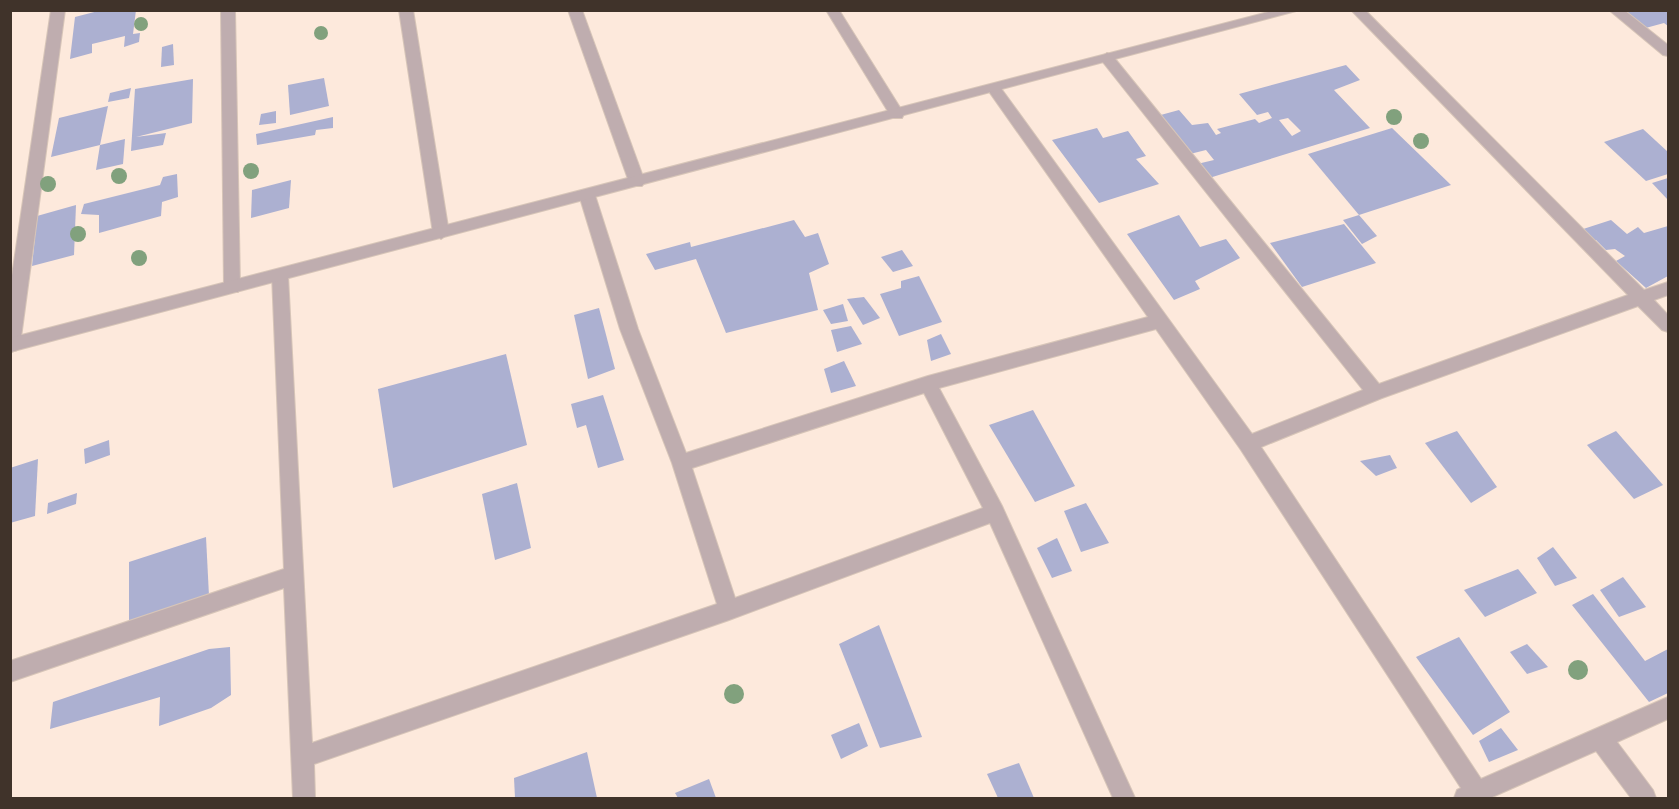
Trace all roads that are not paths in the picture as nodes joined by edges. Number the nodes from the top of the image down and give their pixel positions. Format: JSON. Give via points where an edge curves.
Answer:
{"nodes":[{"id":1,"x":58,"y":10,"type":"edge"},
{"id":2,"x":228,"y":10,"type":"edge"},
{"id":3,"x":406,"y":10,"type":"edge"},
{"id":4,"x":575,"y":10,"type":"edge"},
{"id":5,"x":832,"y":10,"type":"edge"},
{"id":6,"x":1294,"y":10,"type":"edge"},
{"id":7,"x":1357,"y":10,"type":"edge"},
{"id":8,"x":1615,"y":10,"type":"edge"},
{"id":9,"x":1668,"y":52,"type":"edge"},
{"id":10,"x":1107,"y":58,"type":"junction"},
{"id":11,"x":995,"y":90,"type":"junction"},
{"id":12,"x":897,"y":114,"type":"junction"},
{"id":13,"x":637,"y":182,"type":"junction"},
{"id":14,"x":587,"y":195,"type":"junction"},
{"id":15,"x":441,"y":233,"type":"junction"},
{"id":16,"x":280,"y":275,"type":"junction"},
{"id":17,"x":232,"y":287,"type":"junction"},
{"id":18,"x":1668,"y":288,"type":"edge"},
{"id":19,"x":1640,"y":297,"type":"junction"},
{"id":20,"x":1159,"y":321,"type":"junction"},
{"id":21,"x":1668,"y":325,"type":"edge"},
{"id":22,"x":11,"y":345,"type":"edge"},
{"id":23,"x":928,"y":384,"type":"junction"},
{"id":24,"x":1376,"y":393,"type":"junction"},
{"id":25,"x":1248,"y":444,"type":"junction"},
{"id":26,"x":681,"y":463,"type":"junction"},
{"id":27,"x":995,"y":512,"type":"junction"},
{"id":28,"x":292,"y":576,"type":"junction"},
{"id":29,"x":729,"y":610,"type":"junction"},
{"id":30,"x":10,"y":672,"type":"edge"},
{"id":31,"x":1668,"y":708,"type":"edge"},
{"id":32,"x":1601,"y":739,"type":"junction"},
{"id":33,"x":303,"y":757,"type":"junction"},
{"id":34,"x":1471,"y":796,"type":"edge"},
{"id":35,"x":304,"y":798,"type":"edge"},
{"id":36,"x":1124,"y":798,"type":"edge"},
{"id":37,"x":1645,"y":798,"type":"edge"}],
"edges":[{"from":1,"to":22,"type":"street"},
{"from":2,"to":17,"type":"street"},
{"from":3,"to":15,"type":"street"},
{"from":4,"to":13,"type":"street"},
{"from":5,"to":12,"type":"street"},
{"from":6,"to":10,"type":"street"},
{"from":7,"to":19,"type":"street"},
{"from":8,"to":9,"type":"street"},
{"from":10,"to":11,"type":"street"},
{"from":10,"to":24,"type":"street"},
{"from":11,"to":12,"type":"street"},
{"from":11,"to":20,"type":"street"},
{"from":12,"to":13,"type":"street"},
{"from":13,"to":14,"type":"street"},
{"from":14,"to":15,"type":"street"},
{"from":14,"to":26,"type":"street","via":[[629,329]]},
{"from":15,"to":16,"type":"street"},
{"from":16,"to":17,"type":"street"},
{"from":16,"to":28,"type":"street"},
{"from":17,"to":22,"type":"street"},
{"from":18,"to":19,"type":"street"},
{"from":19,"to":21,"type":"street"},
{"from":19,"to":24,"type":"street"},
{"from":20,"to":23,"type":"street"},
{"from":20,"to":25,"type":"street"},
{"from":23,"to":26,"type":"street"},
{"from":23,"to":27,"type":"street"},
{"from":24,"to":25,"type":"street"},
{"from":25,"to":34,"type":"street"},
{"from":26,"to":29,"type":"street"},
{"from":27,"to":29,"type":"street"},
{"from":27,"to":36,"type":"street"},
{"from":28,"to":30,"type":"street"},
{"from":28,"to":33,"type":"street"},
{"from":29,"to":33,"type":"street"},
{"from":31,"to":32,"type":"street"},
{"from":32,"to":34,"type":"street"},
{"from":32,"to":37,"type":"street"},
{"from":33,"to":35,"type":"street"}]}
